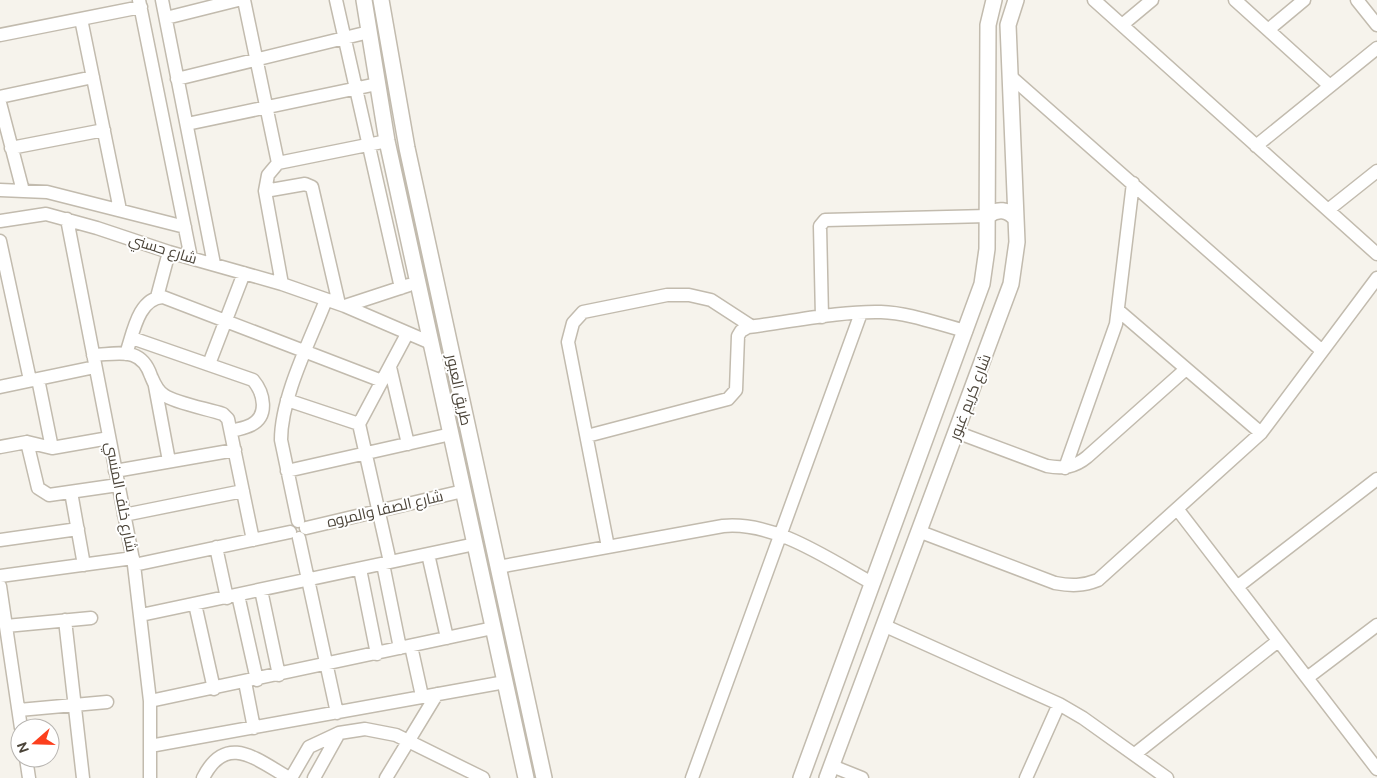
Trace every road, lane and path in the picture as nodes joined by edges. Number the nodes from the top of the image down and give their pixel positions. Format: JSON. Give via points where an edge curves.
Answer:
{"nodes":[{"id":1,"x":162,"y":0,"type":"edge"},
{"id":2,"x":238,"y":0,"type":"edge"},
{"id":3,"x":244,"y":0,"type":"edge"},
{"id":4,"x":336,"y":0,"type":"edge"},
{"id":5,"x":364,"y":0,"type":"edge"},
{"id":6,"x":381,"y":0,"type":"edge"},
{"id":7,"x":994,"y":0,"type":"edge"},
{"id":8,"x":1016,"y":0,"type":"edge"},
{"id":9,"x":1094,"y":0,"type":"edge"},
{"id":10,"x":1152,"y":0,"type":"edge"},
{"id":11,"x":1234,"y":0,"type":"edge"},
{"id":12,"x":1304,"y":0,"type":"edge"},
{"id":13,"x":1357,"y":0,"type":"edge"},
{"id":14,"x":224,"y":2,"type":"edge"},
{"id":15,"x":140,"y":4,"type":"edge"},
{"id":16,"x":166,"y":18,"type":"junction"},
{"id":17,"x":81,"y":19,"type":"junction"},
{"id":18,"x":1122,"y":25,"type":"junction"},
{"id":19,"x":1377,"y":25,"type":"edge"},
{"id":20,"x":1268,"y":30,"type":"junction"},
{"id":21,"x":369,"y":32,"type":"junction"},
{"id":22,"x":0,"y":35,"type":"edge"},
{"id":23,"x":344,"y":38,"type":"junction"},
{"id":24,"x":1377,"y":48,"type":"edge"},
{"id":25,"x":256,"y":60,"type":"junction"},
{"id":26,"x":1010,"y":76,"type":"junction"},
{"id":27,"x":93,"y":77,"type":"junction"},
{"id":28,"x":178,"y":79,"type":"junction"},
{"id":29,"x":377,"y":84,"type":"junction"},
{"id":30,"x":1330,"y":86,"type":"junction"},
{"id":31,"x":356,"y":88,"type":"junction"},
{"id":32,"x":0,"y":96,"type":"edge"},
{"id":33,"x":0,"y":103,"type":"edge"},
{"id":34,"x":265,"y":107,"type":"junction"},
{"id":35,"x":187,"y":124,"type":"junction"},
{"id":36,"x":104,"y":130,"type":"junction"},
{"id":37,"x":387,"y":141,"type":"junction"},
{"id":38,"x":368,"y":145,"type":"junction"},
{"id":39,"x":1256,"y":146,"type":"junction"},
{"id":40,"x":11,"y":148,"type":"junction"},
{"id":41,"x":278,"y":164,"type":"junction"},
{"id":42,"x":988,"y":169,"type":"junction"},
{"id":43,"x":1377,"y":171,"type":"edge"},
{"id":44,"x":1014,"y":172,"type":"junction"},
{"id":45,"x":1133,"y":183,"type":"junction"},
{"id":46,"x":0,"y":190,"type":"edge"},
{"id":47,"x":23,"y":191,"type":"junction"},
{"id":48,"x":47,"y":192,"type":"junction"},
{"id":49,"x":265,"y":192,"type":"junction"},
{"id":50,"x":120,"y":210,"type":"junction"},
{"id":51,"x":1328,"y":210,"type":"junction"},
{"id":52,"x":46,"y":214,"type":"junction"},
{"id":53,"x":988,"y":216,"type":"junction"},
{"id":54,"x":67,"y":219,"type":"junction"},
{"id":55,"x":1016,"y":219,"type":"junction"},
{"id":56,"x":0,"y":220,"type":"edge"},
{"id":57,"x":185,"y":227,"type":"junction"},
{"id":58,"x":0,"y":241,"type":"edge"},
{"id":59,"x":169,"y":252,"type":"junction"},
{"id":60,"x":1377,"y":254,"type":"edge"},
{"id":61,"x":191,"y":258,"type":"junction"},
{"id":62,"x":214,"y":264,"type":"junction"},
{"id":63,"x":244,"y":273,"type":"junction"},
{"id":64,"x":435,"y":278,"type":"junction"},
{"id":65,"x":1377,"y":278,"type":"edge"},
{"id":66,"x":417,"y":282,"type":"junction"},
{"id":67,"x":282,"y":284,"type":"junction"},
{"id":68,"x":401,"y":288,"type":"junction"},
{"id":69,"x":157,"y":297,"type":"junction"},
{"id":70,"x":326,"y":300,"type":"junction"},
{"id":71,"x":342,"y":305,"type":"junction"},
{"id":72,"x":1119,"y":311,"type":"junction"},
{"id":73,"x":861,"y":313,"type":"junction"},
{"id":74,"x":822,"y":317,"type":"junction"},
{"id":75,"x":224,"y":321,"type":"junction"},
{"id":76,"x":752,"y":326,"type":"junction"},
{"id":77,"x":966,"y":331,"type":"junction"},
{"id":78,"x":407,"y":334,"type":"junction"},
{"id":79,"x":132,"y":338,"type":"junction"},
{"id":80,"x":448,"y":339,"type":"junction"},
{"id":81,"x":431,"y":343,"type":"junction"},
{"id":82,"x":1321,"y":350,"type":"junction"},
{"id":83,"x":306,"y":352,"type":"junction"},
{"id":84,"x":126,"y":354,"type":"junction"},
{"id":85,"x":94,"y":361,"type":"junction"},
{"id":86,"x":209,"y":364,"type":"junction"},
{"id":87,"x":390,"y":366,"type":"junction"},
{"id":88,"x":1186,"y":369,"type":"junction"},
{"id":89,"x":34,"y":380,"type":"junction"},
{"id":90,"x":382,"y":381,"type":"junction"},
{"id":91,"x":155,"y":386,"type":"junction"},
{"id":92,"x":0,"y":387,"type":"edge"},
{"id":93,"x":287,"y":400,"type":"junction"},
{"id":94,"x":359,"y":424,"type":"junction"},
{"id":95,"x":232,"y":431,"type":"junction"},
{"id":96,"x":956,"y":432,"type":"junction"},
{"id":97,"x":1260,"y":433,"type":"junction"},
{"id":98,"x":451,"y":434,"type":"junction"},
{"id":99,"x":586,"y":436,"type":"junction"},
{"id":100,"x":109,"y":438,"type":"junction"},
{"id":101,"x":27,"y":442,"type":"junction"},
{"id":102,"x":408,"y":444,"type":"junction"},
{"id":103,"x":0,"y":447,"type":"edge"},
{"id":104,"x":52,"y":448,"type":"junction"},
{"id":105,"x":235,"y":450,"type":"junction"},
{"id":106,"x":365,"y":454,"type":"junction"},
{"id":107,"x":169,"y":462,"type":"junction"},
{"id":108,"x":1065,"y":468,"type":"junction"},
{"id":109,"x":115,"y":471,"type":"junction"},
{"id":110,"x":288,"y":471,"type":"junction"},
{"id":111,"x":1377,"y":480,"type":"edge"},
{"id":112,"x":118,"y":485,"type":"junction"},
{"id":113,"x":243,"y":491,"type":"junction"},
{"id":114,"x":464,"y":491,"type":"junction"},
{"id":115,"x":71,"y":492,"type":"junction"},
{"id":116,"x":1178,"y":510,"type":"junction"},
{"id":117,"x":379,"y":511,"type":"junction"},
{"id":118,"x":124,"y":515,"type":"junction"},
{"id":119,"x":78,"y":529,"type":"junction"},
{"id":120,"x":298,"y":530,"type":"junction"},
{"id":121,"x":918,"y":531,"type":"junction"},
{"id":122,"x":780,"y":534,"type":"junction"},
{"id":123,"x":0,"y":540,"type":"edge"},
{"id":124,"x":253,"y":540,"type":"junction"},
{"id":125,"x":475,"y":544,"type":"junction"},
{"id":126,"x":216,"y":547,"type":"junction"},
{"id":127,"x":608,"y":547,"type":"junction"},
{"id":128,"x":428,"y":554,"type":"junction"},
{"id":129,"x":134,"y":562,"type":"junction"},
{"id":130,"x":387,"y":563,"type":"junction"},
{"id":131,"x":84,"y":564,"type":"junction"},
{"id":132,"x":498,"y":567,"type":"junction"},
{"id":133,"x":360,"y":569,"type":"junction"},
{"id":134,"x":0,"y":576,"type":"edge"},
{"id":135,"x":308,"y":580,"type":"junction"},
{"id":136,"x":872,"y":583,"type":"junction"},
{"id":137,"x":0,"y":586,"type":"edge"},
{"id":138,"x":1237,"y":587,"type":"junction"},
{"id":139,"x":261,"y":590,"type":"junction"},
{"id":140,"x":232,"y":596,"type":"junction"},
{"id":141,"x":195,"y":604,"type":"junction"},
{"id":142,"x":141,"y":615,"type":"junction"},
{"id":143,"x":91,"y":618,"type":"dead end"},
{"id":144,"x":65,"y":620,"type":"junction"},
{"id":145,"x":884,"y":625,"type":"junction"},
{"id":146,"x":1377,"y":625,"type":"edge"},
{"id":147,"x":6,"y":626,"type":"junction"},
{"id":148,"x":493,"y":628,"type":"junction"},
{"id":149,"x":447,"y":638,"type":"junction"},
{"id":150,"x":1278,"y":641,"type":"junction"},
{"id":151,"x":406,"y":647,"type":"junction"},
{"id":152,"x":377,"y":654,"type":"junction"},
{"id":153,"x":327,"y":665,"type":"junction"},
{"id":154,"x":279,"y":675,"type":"junction"},
{"id":155,"x":1307,"y":678,"type":"junction"},
{"id":156,"x":251,"y":681,"type":"junction"},
{"id":157,"x":504,"y":682,"type":"junction"},
{"id":158,"x":214,"y":689,"type":"junction"},
{"id":159,"x":437,"y":694,"type":"junction"},
{"id":160,"x":422,"y":696,"type":"junction"},
{"id":161,"x":150,"y":701,"type":"junction"},
{"id":162,"x":107,"y":702,"type":"dead end"},
{"id":163,"x":1059,"y":704,"type":"junction"},
{"id":164,"x":75,"y":705,"type":"junction"},
{"id":165,"x":18,"y":710,"type":"junction"},
{"id":166,"x":337,"y":713,"type":"junction"},
{"id":167,"x":19,"y":718,"type":"edge"},
{"id":168,"x":254,"y":728,"type":"junction"},
{"id":169,"x":339,"y":733,"type":"junction"},
{"id":170,"x":408,"y":741,"type":"junction"},
{"id":171,"x":150,"y":746,"type":"junction"},
{"id":172,"x":1135,"y":754,"type":"junction"},
{"id":173,"x":1377,"y":769,"type":"edge"},
{"id":174,"x":829,"y":772,"type":"edge"},
{"id":175,"x":83,"y":778,"type":"edge"},
{"id":176,"x":150,"y":778,"type":"edge"},
{"id":177,"x":203,"y":778,"type":"edge"},
{"id":178,"x":290,"y":778,"type":"edge"},
{"id":179,"x":314,"y":778,"type":"edge"},
{"id":180,"x":386,"y":778,"type":"edge"},
{"id":181,"x":482,"y":778,"type":"edge"},
{"id":182,"x":526,"y":778,"type":"edge"},
{"id":183,"x":544,"y":778,"type":"edge"},
{"id":184,"x":692,"y":778,"type":"edge"},
{"id":185,"x":801,"y":778,"type":"edge"},
{"id":186,"x":862,"y":778,"type":"edge"},
{"id":187,"x":1026,"y":778,"type":"edge"},
{"id":188,"x":1167,"y":778,"type":"edge"}],
"edges":[{"from":1,"to":16,"type":"street"},
{"from":2,"to":14,"type":"street"},
{"from":3,"to":25,"type":"street"},
{"from":4,"to":23,"type":"street"},
{"from":5,"to":21,"type":"street","name":"طريق العبور"},
{"from":6,"to":64,"type":"street","name":"طريق العبور","via":[[398,102]]},
{"from":7,"to":42,"type":"street","name":"شارع كريم غبور","via":[[988,24]]},
{"from":8,"to":26,"type":"street","name":"شارع كريم غبور","via":[[1008,25]]},
{"from":9,"to":18,"type":"street"},
{"from":10,"to":18,"type":"street"},
{"from":11,"to":20,"type":"street"},
{"from":12,"to":20,"type":"street"},
{"from":13,"to":19,"type":"street"},
{"from":14,"to":16,"type":"street"},
{"from":15,"to":17,"type":"street"},
{"from":15,"to":57,"type":"street"},
{"from":16,"to":28,"type":"street"},
{"from":17,"to":22,"type":"street"},
{"from":17,"to":27,"type":"street"},
{"from":18,"to":39,"type":"street"},
{"from":20,"to":30,"type":"street"},
{"from":21,"to":23,"type":"street"},
{"from":21,"to":29,"type":"street","name":"طريق العبور"},
{"from":23,"to":25,"type":"street"},
{"from":23,"to":31,"type":"street"},
{"from":24,"to":30,"type":"street"},
{"from":25,"to":28,"type":"street"},
{"from":25,"to":34,"type":"street"},
{"from":26,"to":44,"type":"street","name":"شارع كريم غبور"},
{"from":26,"to":45,"type":"street"},
{"from":27,"to":32,"type":"street"},
{"from":27,"to":36,"type":"street"},
{"from":28,"to":35,"type":"street"},
{"from":29,"to":31,"type":"street"},
{"from":29,"to":37,"type":"street","name":"طريق العبور"},
{"from":30,"to":39,"type":"street"},
{"from":31,"to":34,"type":"street"},
{"from":31,"to":38,"type":"street"},
{"from":33,"to":40,"type":"street"},
{"from":34,"to":35,"type":"street"},
{"from":34,"to":41,"type":"street"},
{"from":35,"to":62,"type":"street"},
{"from":36,"to":40,"type":"street"},
{"from":36,"to":50,"type":"street"},
{"from":37,"to":38,"type":"street"},
{"from":37,"to":66,"type":"street","name":"طريق العبور"},
{"from":38,"to":41,"type":"street"},
{"from":38,"to":68,"type":"street"},
{"from":39,"to":51,"type":"street"},
{"from":40,"to":47,"type":"street"},
{"from":41,"to":49,"type":"street","via":[[268,175]]},
{"from":42,"to":44,"type":"street","via":[[1000,180]]},
{"from":42,"to":53,"type":"street","name":"شارع كريم غبور"},
{"from":43,"to":51,"type":"street"},
{"from":44,"to":55,"type":"street","name":"شارع كريم غبور"},
{"from":45,"to":72,"type":"street"},
{"from":45,"to":82,"type":"street"},
{"from":46,"to":47,"type":"street"},
{"from":47,"to":48,"type":"street"},
{"from":48,"to":50,"type":"street"},
{"from":48,"to":52,"type":"street"},
{"from":49,"to":67,"type":"street"},
{"from":49,"to":71,"type":"street","via":[[305,184],[312,187]]},
{"from":50,"to":57,"type":"street"},
{"from":51,"to":60,"type":"street"},
{"from":52,"to":54,"type":"street","name":"شارع حسني"},
{"from":52,"to":56,"type":"street"},
{"from":53,"to":55,"type":"street","via":[[1000,210],[1009,212]]},
{"from":53,"to":74,"type":"street","via":[[825,220],[820,226]]},
{"from":53,"to":77,"type":"street","name":"شارع كريم غبور","via":[[985,271]]},
{"from":54,"to":59,"type":"street","name":"شارع حسني"},
{"from":54,"to":85,"type":"street","name":"شارع خلف المنسي"},
{"from":55,"to":96,"type":"street","name":"شارع كريم غبور","via":[[1016,256],[1008,297]]},
{"from":57,"to":61,"type":"street"},
{"from":58,"to":89,"type":"street"},
{"from":59,"to":61,"type":"street","name":"شارع حسني"},
{"from":59,"to":69,"type":"street"},
{"from":61,"to":62,"type":"street","name":"شارع حسني"},
{"from":62,"to":63,"type":"street","name":"شارع حسني"},
{"from":63,"to":67,"type":"street","name":"شارع حسني"},
{"from":63,"to":75,"type":"street"},
{"from":64,"to":66,"type":"street"},
{"from":64,"to":80,"type":"street","name":"طريق العبور"},
{"from":65,"to":82,"type":"street"},
{"from":66,"to":68,"type":"street"},
{"from":66,"to":81,"type":"street","name":"طريق العبور"},
{"from":67,"to":70,"type":"street","name":"شارع حسني"},
{"from":68,"to":71,"type":"street"},
{"from":69,"to":75,"type":"street","via":[[162,296]]},
{"from":69,"to":79,"type":"street","via":[[143,307]]},
{"from":70,"to":71,"type":"street","name":"شارع حسني"},
{"from":70,"to":83,"type":"street"},
{"from":71,"to":78,"type":"street","name":"شارع حسني"},
{"from":72,"to":88,"type":"street"},
{"from":72,"to":108,"type":"street"},
{"from":73,"to":74,"type":"street"},
{"from":73,"to":77,"type":"street","via":[[900,314]]},
{"from":73,"to":122,"type":"street"},
{"from":74,"to":76,"type":"street"},
{"from":75,"to":83,"type":"street"},
{"from":75,"to":86,"type":"street"},
{"from":76,"to":99,"type":"street","via":[[744,328],[738,336],[736,390],[728,399]]},
{"from":76,"to":99,"type":"street","via":[[711,300],[689,295],[667,295],[583,312],[573,323],[568,342]]},
{"from":77,"to":136,"type":"street","name":"شارع كريم غبور"},
{"from":78,"to":81,"type":"street","name":"شارع حسني"},
{"from":78,"to":87,"type":"street"},
{"from":79,"to":84,"type":"street"},
{"from":79,"to":86,"type":"street"},
{"from":80,"to":81,"type":"street"},
{"from":80,"to":132,"type":"street","name":"طريق العبور"},
{"from":81,"to":98,"type":"street","name":"طريق العبور"},
{"from":82,"to":97,"type":"street"},
{"from":83,"to":90,"type":"street"},
{"from":83,"to":93,"type":"street"},
{"from":84,"to":85,"type":"street"},
{"from":84,"to":91,"type":"street","via":[[144,361]]},
{"from":85,"to":89,"type":"street"},
{"from":85,"to":100,"type":"street","name":"شارع خلف المنسي"},
{"from":86,"to":95,"type":"street","via":[[254,380],[262,394],[263,406],[258,419]]},
{"from":87,"to":90,"type":"street"},
{"from":87,"to":102,"type":"street"},
{"from":88,"to":97,"type":"street"},
{"from":88,"to":108,"type":"street","via":[[1087,457]]},
{"from":89,"to":92,"type":"street"},
{"from":89,"to":104,"type":"street"},
{"from":90,"to":94,"type":"street"},
{"from":91,"to":95,"type":"street","via":[[164,396],[223,414]]},
{"from":91,"to":107,"type":"street"},
{"from":93,"to":94,"type":"street"},
{"from":93,"to":110,"type":"street","via":[[281,433]]},
{"from":94,"to":106,"type":"street"},
{"from":95,"to":105,"type":"street"},
{"from":96,"to":108,"type":"street","via":[[1048,466]]},
{"from":96,"to":121,"type":"street","name":"شارع كريم غبور"},
{"from":97,"to":116,"type":"street"},
{"from":98,"to":102,"type":"street"},
{"from":98,"to":114,"type":"street","name":"طريق العبور"},
{"from":99,"to":127,"type":"street"},
{"from":100,"to":104,"type":"street"},
{"from":100,"to":109,"type":"street","name":"شارع خلف المنسي"},
{"from":101,"to":103,"type":"street"},
{"from":101,"to":104,"type":"street"},
{"from":101,"to":115,"type":"street","via":[[38,488],[49,494]]},
{"from":102,"to":106,"type":"street"},
{"from":105,"to":107,"type":"street"},
{"from":105,"to":113,"type":"street"},
{"from":106,"to":110,"type":"street"},
{"from":106,"to":117,"type":"street"},
{"from":107,"to":109,"type":"street"},
{"from":109,"to":112,"type":"street","name":"شارع خلف المنسي"},
{"from":110,"to":120,"type":"street"},
{"from":111,"to":138,"type":"street"},
{"from":112,"to":115,"type":"street"},
{"from":112,"to":118,"type":"street","name":"شارع خلف المنسي"},
{"from":113,"to":118,"type":"street"},
{"from":113,"to":124,"type":"street"},
{"from":114,"to":117,"type":"street","name":"شارع الصفا والمروه"},
{"from":114,"to":125,"type":"street","name":"طريق العبور"},
{"from":115,"to":119,"type":"street"},
{"from":116,"to":121,"type":"street","via":[[1110,572],[1084,585],[1055,583]]},
{"from":116,"to":138,"type":"street"},
{"from":117,"to":120,"type":"street","name":"شارع الصفا والمروه"},
{"from":117,"to":130,"type":"street"},
{"from":118,"to":129,"type":"street","name":"شارع خلف المنسي"},
{"from":119,"to":123,"type":"street"},
{"from":119,"to":131,"type":"street"},
{"from":120,"to":124,"type":"street","name":"شارع الصفا والمروه"},
{"from":120,"to":135,"type":"street"},
{"from":121,"to":145,"type":"street","name":"شارع كريم غبور"},
{"from":122,"to":127,"type":"street","via":[[756,526],[733,525]]},
{"from":122,"to":136,"type":"street"},
{"from":122,"to":184,"type":"street"},
{"from":124,"to":126,"type":"street","name":"شارع الصفا والمروه"},
{"from":125,"to":128,"type":"street"},
{"from":125,"to":148,"type":"street","name":"طريق العبور"},
{"from":126,"to":129,"type":"street","name":"شارع الصفا والمروه"},
{"from":126,"to":140,"type":"street"},
{"from":127,"to":132,"type":"street"},
{"from":128,"to":130,"type":"street"},
{"from":128,"to":149,"type":"street"},
{"from":129,"to":131,"type":"street","name":"شارع الصفا والمروه"},
{"from":129,"to":142,"type":"street","name":"شارع خلف المنسي"},
{"from":130,"to":133,"type":"street"},
{"from":130,"to":151,"type":"street"},
{"from":131,"to":134,"type":"street","name":"شارع الصفا والمروه"},
{"from":132,"to":183,"type":"street","name":"طريق العبور"},
{"from":133,"to":135,"type":"street"},
{"from":133,"to":152,"type":"street"},
{"from":135,"to":139,"type":"street"},
{"from":135,"to":153,"type":"street"},
{"from":136,"to":185,"type":"street","name":"شارع كريم غبور"},
{"from":137,"to":147,"type":"street"},
{"from":138,"to":150,"type":"street"},
{"from":139,"to":140,"type":"street"},
{"from":139,"to":154,"type":"street"},
{"from":140,"to":141,"type":"street"},
{"from":140,"to":156,"type":"street"},
{"from":141,"to":142,"type":"street"},
{"from":141,"to":158,"type":"street"},
{"from":142,"to":161,"type":"street","name":"شارع خلف المنسي"},
{"from":143,"to":144,"type":"street"},
{"from":144,"to":147,"type":"street"},
{"from":144,"to":164,"type":"street"},
{"from":145,"to":163,"type":"street"},
{"from":145,"to":174,"type":"street","name":"شارع كريم غبور"},
{"from":146,"to":155,"type":"street"},
{"from":147,"to":165,"type":"street"},
{"from":148,"to":149,"type":"street"},
{"from":148,"to":157,"type":"street","name":"طريق العبور"},
{"from":149,"to":151,"type":"street"},
{"from":150,"to":155,"type":"street"},
{"from":150,"to":172,"type":"street"},
{"from":151,"to":152,"type":"street"},
{"from":151,"to":160,"type":"street"},
{"from":152,"to":153,"type":"street"},
{"from":153,"to":154,"type":"street"},
{"from":153,"to":166,"type":"street"},
{"from":154,"to":156,"type":"street"},
{"from":155,"to":173,"type":"street"},
{"from":156,"to":158,"type":"street"},
{"from":156,"to":168,"type":"street"},
{"from":157,"to":159,"type":"street"},
{"from":157,"to":182,"type":"street","name":"طريق العبور"},
{"from":158,"to":161,"type":"street"},
{"from":159,"to":160,"type":"street"},
{"from":159,"to":170,"type":"street"},
{"from":160,"to":166,"type":"street"},
{"from":161,"to":171,"type":"street","name":"شارع خلف المنسي"},
{"from":162,"to":164,"type":"street"},
{"from":163,"to":172,"type":"street"},
{"from":163,"to":187,"type":"street"},
{"from":164,"to":165,"type":"street"},
{"from":164,"to":175,"type":"street"},
{"from":165,"to":167,"type":"street"},
{"from":166,"to":168,"type":"street"},
{"from":168,"to":171,"type":"street"},
{"from":169,"to":170,"type":"street","via":[[378,730]]},
{"from":169,"to":178,"type":"street","via":[[309,748]]},
{"from":169,"to":179,"type":"street"},
{"from":170,"to":180,"type":"street"},
{"from":170,"to":181,"type":"street"},
{"from":171,"to":176,"type":"street","name":"شارع خلف المنسي"},
{"from":172,"to":188,"type":"street"},
{"from":174,"to":186,"type":"street"},
{"from":177,"to":178,"type":"street","via":[[215,760],[234,752],[245,753]]}]}
